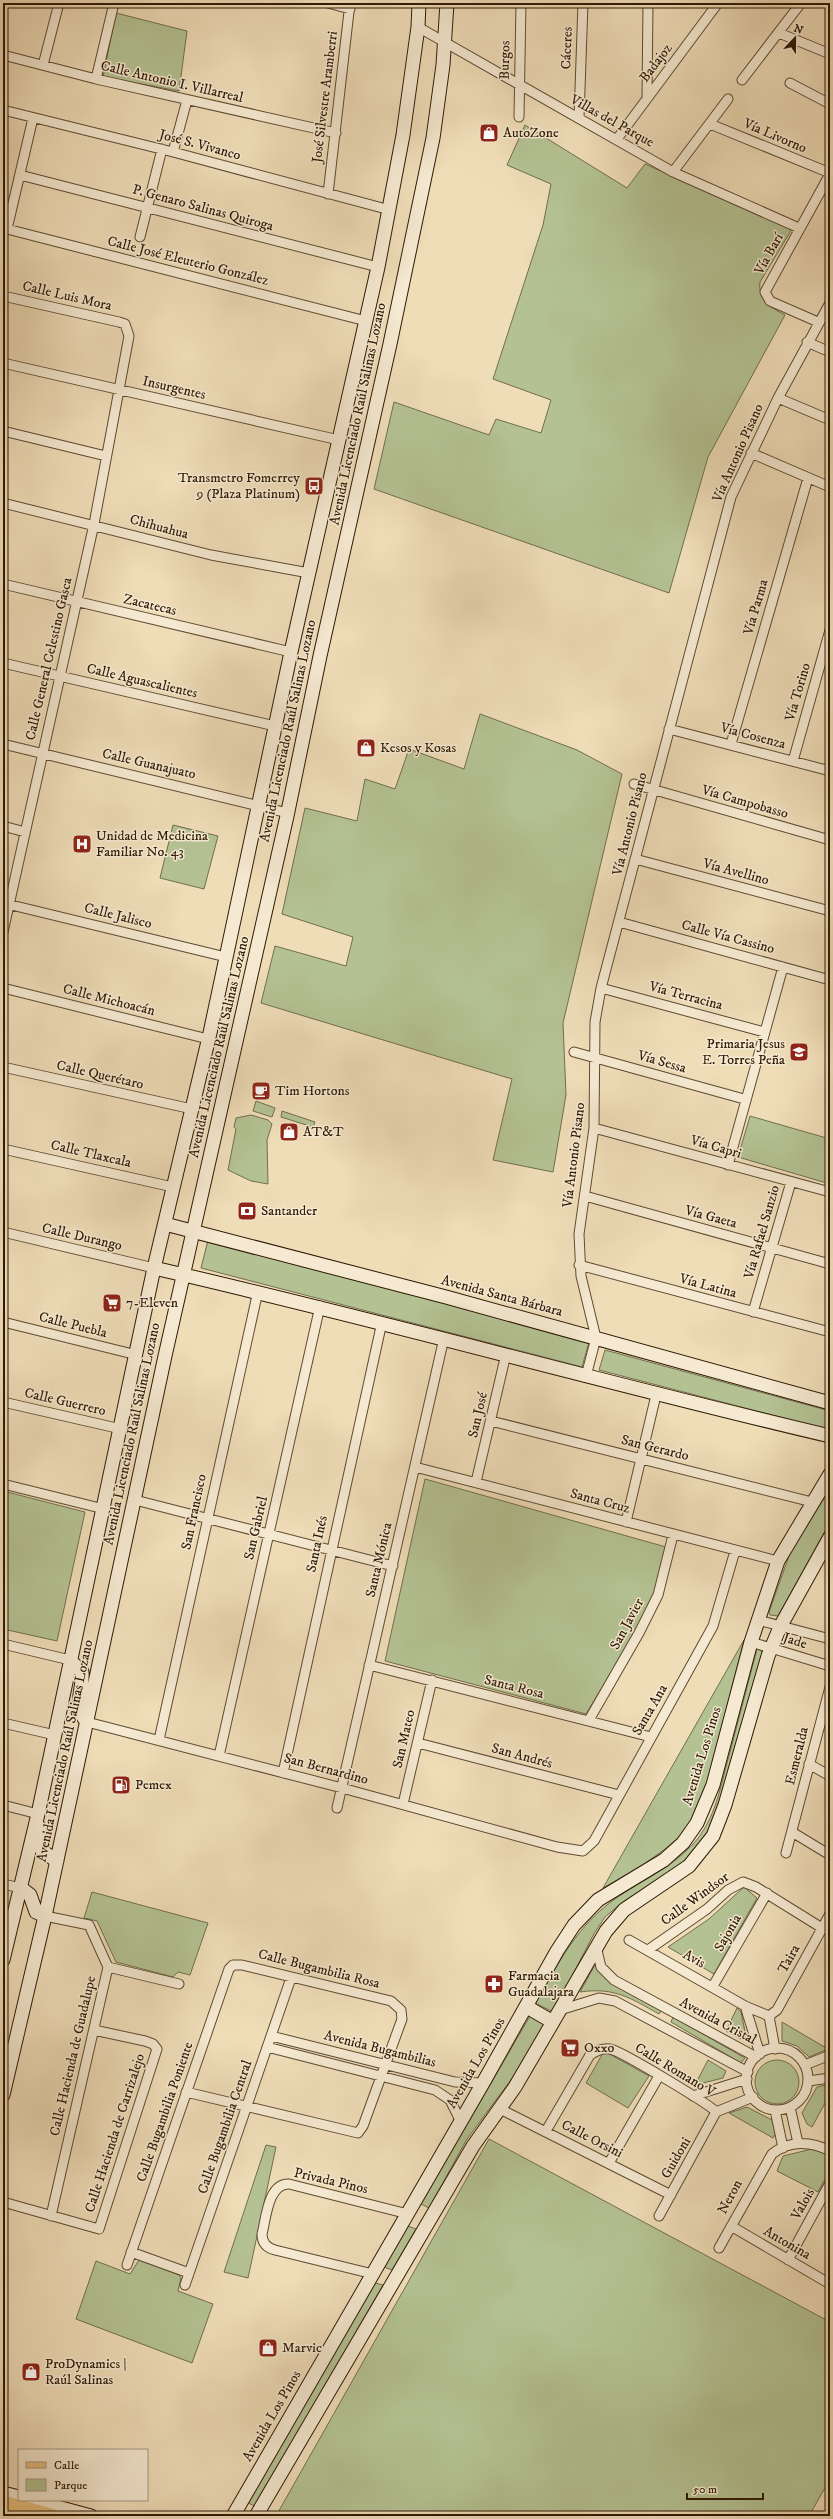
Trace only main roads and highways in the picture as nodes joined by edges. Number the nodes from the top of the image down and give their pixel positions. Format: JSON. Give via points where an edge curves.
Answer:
{"nodes":[{"id":1,"x":419,"y":3,"type":"edge"},
{"id":2,"x":447,"y":3,"type":"edge"},
{"id":3,"x":165,"y":1224,"type":"junction"},
{"id":4,"x":194,"y":1230,"type":"junction"},
{"id":5,"x":154,"y":1268,"type":"junction"},
{"id":6,"x":183,"y":1274,"type":"junction"},
{"id":7,"x":830,"y":1404,"type":"edge"},
{"id":8,"x":830,"y":1436,"type":"edge"},
{"id":9,"x":830,"y":1474,"type":"edge"},
{"id":10,"x":830,"y":1537,"type":"edge"},
{"id":11,"x":70,"y":1660,"type":"junction"},
{"id":12,"x":87,"y":1722,"type":"junction"},
{"id":13,"x":38,"y":1814,"type":"junction"},
{"id":14,"x":57,"y":1861,"type":"junction"},
{"id":15,"x":21,"y":1888,"type":"junction"},
{"id":16,"x":45,"y":1916,"type":"junction"},
{"id":17,"x":3,"y":1960,"type":"edge"},
{"id":18,"x":526,"y":2007,"type":"junction"},
{"id":19,"x":553,"y":2022,"type":"junction"},
{"id":20,"x":3,"y":2095,"type":"edge"},
{"id":21,"x":408,"y":2214,"type":"junction"},
{"id":22,"x":429,"y":2219,"type":"junction"},
{"id":23,"x":373,"y":2274,"type":"junction"},
{"id":24,"x":394,"y":2279,"type":"junction"},
{"id":25,"x":3,"y":2492,"type":"edge"},
{"id":26,"x":18,"y":2497,"type":"edge"},
{"id":27,"x":35,"y":2501,"type":"edge"},
{"id":28,"x":3,"y":2503,"type":"edge"},
{"id":29,"x":235,"y":2511,"type":"edge"},
{"id":30,"x":51,"y":2516,"type":"edge"},
{"id":31,"x":91,"y":2516,"type":"edge"},
{"id":32,"x":255,"y":2516,"type":"edge"}],
"edges":[{"from":1,"to":3,"type":"main road","name":"Avenida Licenciado Raúl Salinas Lozano","via":[[418,27],[390,210]]},
{"from":2,"to":4,"type":"main road","name":"Avenida Licenciado Raúl Salinas Lozano","via":[[445,41],[432,138],[390,344]]},
{"from":3,"to":4,"type":"main road","name":"Avenida Santa Bárbara"},
{"from":3,"to":5,"type":"main road","name":"Avenida Licenciado Raúl Salinas Lozano"},
{"from":4,"to":6,"type":"main road","name":"Avenida Licenciado Raúl Salinas Lozano"},
{"from":4,"to":7,"type":"main road","name":"Avenida Santa Bárbara"},
{"from":5,"to":6,"type":"main road"},
{"from":5,"to":11,"type":"main road","name":"Avenida Licenciado Raúl Salinas Lozano"},
{"from":6,"to":8,"type":"main road","via":[[320,1306],[656,1395]]},
{"from":6,"to":12,"type":"main road","name":"Avenida Licenciado Raúl Salinas Lozano"},
{"from":9,"to":18,"type":"main road","name":"Avenida Los Pinos","via":[[778,1561],[751,1642],[709,1797],[691,1833],[664,1860],[598,1900],[574,1925]]},
{"from":10,"to":19,"type":"main road","via":[[771,1648],[725,1805],[713,1836],[687,1868],[617,1916],[596,1946]]},
{"from":11,"to":12,"type":"main road","via":[[82,1672],[78,1705],[79,1712]]},
{"from":11,"to":13,"type":"main road","name":"Avenida Licenciado Raúl Salinas Lozano"},
{"from":12,"to":14,"type":"main road","name":"Avenida Licenciado Raúl Salinas Lozano"},
{"from":13,"to":14,"type":"main road","via":[[42,1851]]},
{"from":13,"to":15,"type":"main road","name":"Avenida Licenciado Raúl Salinas Lozano"},
{"from":14,"to":16,"type":"main road","name":"Avenida Licenciado Raúl Salinas Lozano"},
{"from":15,"to":16,"type":"main road","via":[[30,1894],[36,1912]]},
{"from":15,"to":17,"type":"main road","name":"Avenida Licenciado Raúl Salinas Lozano"},
{"from":16,"to":20,"type":"main road","name":"Avenida Licenciado Raúl Salinas Lozano"},
{"from":18,"to":19,"type":"main road"},
{"from":18,"to":21,"type":"main road","name":"Avenida Los Pinos"},
{"from":19,"to":22,"type":"main road"},
{"from":21,"to":22,"type":"main road"},
{"from":21,"to":23,"type":"main road","name":"Avenida Los Pinos"},
{"from":22,"to":24,"type":"main road"},
{"from":23,"to":24,"type":"main road"},
{"from":23,"to":29,"type":"main road","name":"Avenida Los Pinos"},
{"from":24,"to":32,"type":"main road"},
{"from":25,"to":26,"type":"main road"},
{"from":27,"to":31,"type":"main road"},
{"from":28,"to":30,"type":"main road"},
{"from":29,"to":32,"type":"main road"}]}
